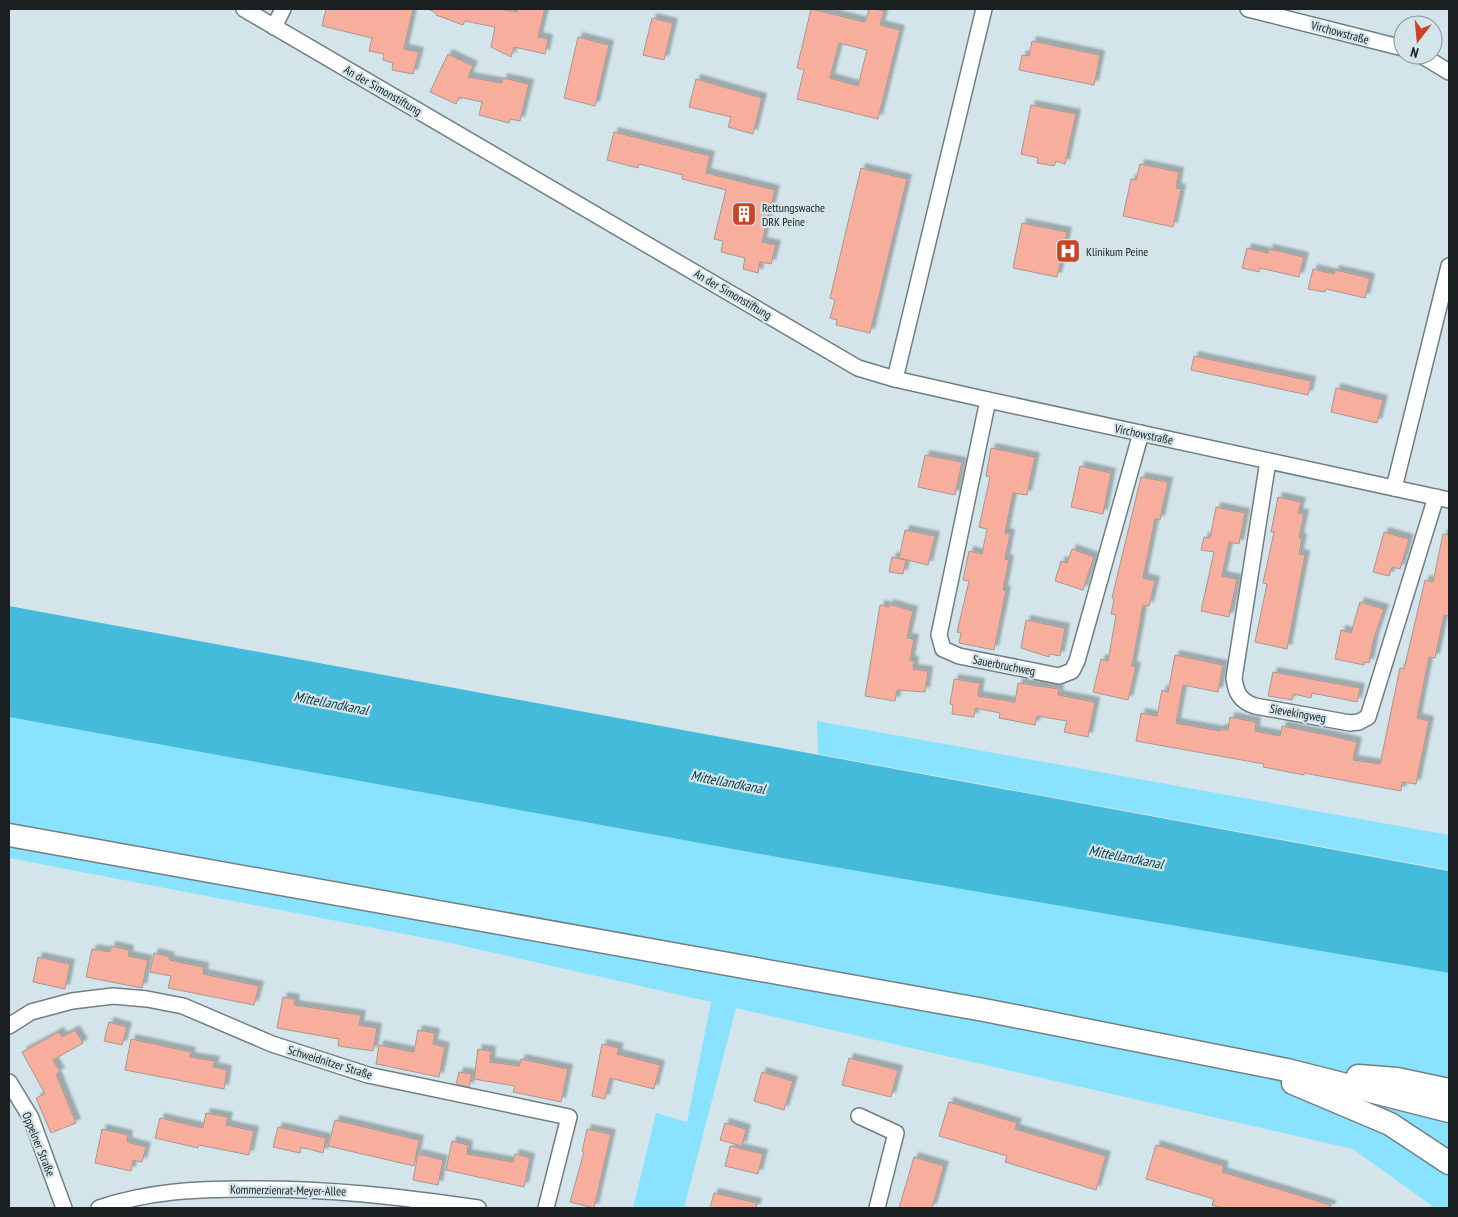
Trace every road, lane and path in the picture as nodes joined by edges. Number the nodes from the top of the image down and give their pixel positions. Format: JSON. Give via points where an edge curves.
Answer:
{"nodes":[{"id":1,"x":244,"y":9,"type":"edge"},
{"id":2,"x":284,"y":9,"type":"edge"},
{"id":3,"x":984,"y":9,"type":"edge"},
{"id":4,"x":1248,"y":9,"type":"edge"},
{"id":5,"x":274,"y":26,"type":"junction"},
{"id":6,"x":1393,"y":45,"type":"edge"},
{"id":7,"x":1437,"y":65,"type":"edge"},
{"id":8,"x":1449,"y":72,"type":"edge"},
{"id":9,"x":1449,"y":266,"type":"edge"},
{"id":10,"x":895,"y":379,"type":"junction"},
{"id":11,"x":988,"y":400,"type":"junction"},
{"id":12,"x":1141,"y":433,"type":"junction"},
{"id":13,"x":1268,"y":461,"type":"junction"},
{"id":14,"x":1394,"y":488,"type":"junction"},
{"id":15,"x":1442,"y":499,"type":"edge"},
{"id":16,"x":9,"y":835,"type":"edge"},
{"id":17,"x":9,"y":1026,"type":"edge"},
{"id":18,"x":1241,"y":1062,"type":"junction"},
{"id":19,"x":1287,"y":1070,"type":"junction"},
{"id":20,"x":9,"y":1082,"type":"edge"},
{"id":21,"x":1449,"y":1090,"type":"edge"},
{"id":22,"x":1449,"y":1112,"type":"edge"},
{"id":23,"x":859,"y":1116,"type":"dead end"},
{"id":24,"x":1449,"y":1162,"type":"edge"},
{"id":25,"x":64,"y":1208,"type":"edge"},
{"id":26,"x":99,"y":1208,"type":"edge"},
{"id":27,"x":478,"y":1208,"type":"edge"},
{"id":28,"x":546,"y":1208,"type":"edge"},
{"id":29,"x":877,"y":1208,"type":"edge"}],
"edges":[{"from":1,"to":5,"type":"street","name":"An der Simonstiftung"},
{"from":2,"to":5,"type":"street"},
{"from":3,"to":10,"type":"street"},
{"from":4,"to":6,"type":"street","name":"Virchowstraße"},
{"from":5,"to":10,"type":"street","name":"An der Simonstiftung","via":[[858,368]]},
{"from":7,"to":8,"type":"street"},
{"from":9,"to":14,"type":"street"},
{"from":10,"to":11,"type":"street","name":"Virchowstraße"},
{"from":11,"to":12,"type":"street","name":"Virchowstraße"},
{"from":11,"to":12,"type":"street","name":"Sauerbruchweg","via":[[939,635],[944,649],[959,656],[1059,676],[1072,671]]},
{"from":12,"to":13,"type":"street","name":"Virchowstraße"},
{"from":13,"to":14,"type":"street","name":"Virchowstraße"},
{"from":13,"to":15,"type":"street","name":"Sievekingweg","via":[[1234,678],[1239,696],[1255,706],[1350,722],[1359,722],[1368,716]]},
{"from":14,"to":15,"type":"street","name":"Virchowstraße"},
{"from":16,"to":18,"type":"main road","via":[[984,1010]]},
{"from":17,"to":28,"type":"street","name":"Schweidnitzer Straße","via":[[31,1012],[72,1001],[113,996],[147,999],[183,1006],[272,1044],[368,1075],[568,1117]]},
{"from":18,"to":19,"type":"main road"},
{"from":18,"to":24,"type":"main road","via":[[1390,1124]]},
{"from":19,"to":21,"type":"main road","via":[[1397,1079]]},
{"from":19,"to":22,"type":"main road"},
{"from":20,"to":25,"type":"street","name":"Oppelner Straße","via":[[31,1118]]},
{"from":23,"to":29,"type":"street","via":[[896,1133]]},
{"from":26,"to":27,"type":"street","name":"Kommerzienrat-Meyer-Allee","via":[[121,1200],[184,1189],[270,1189],[348,1191]]}]}
